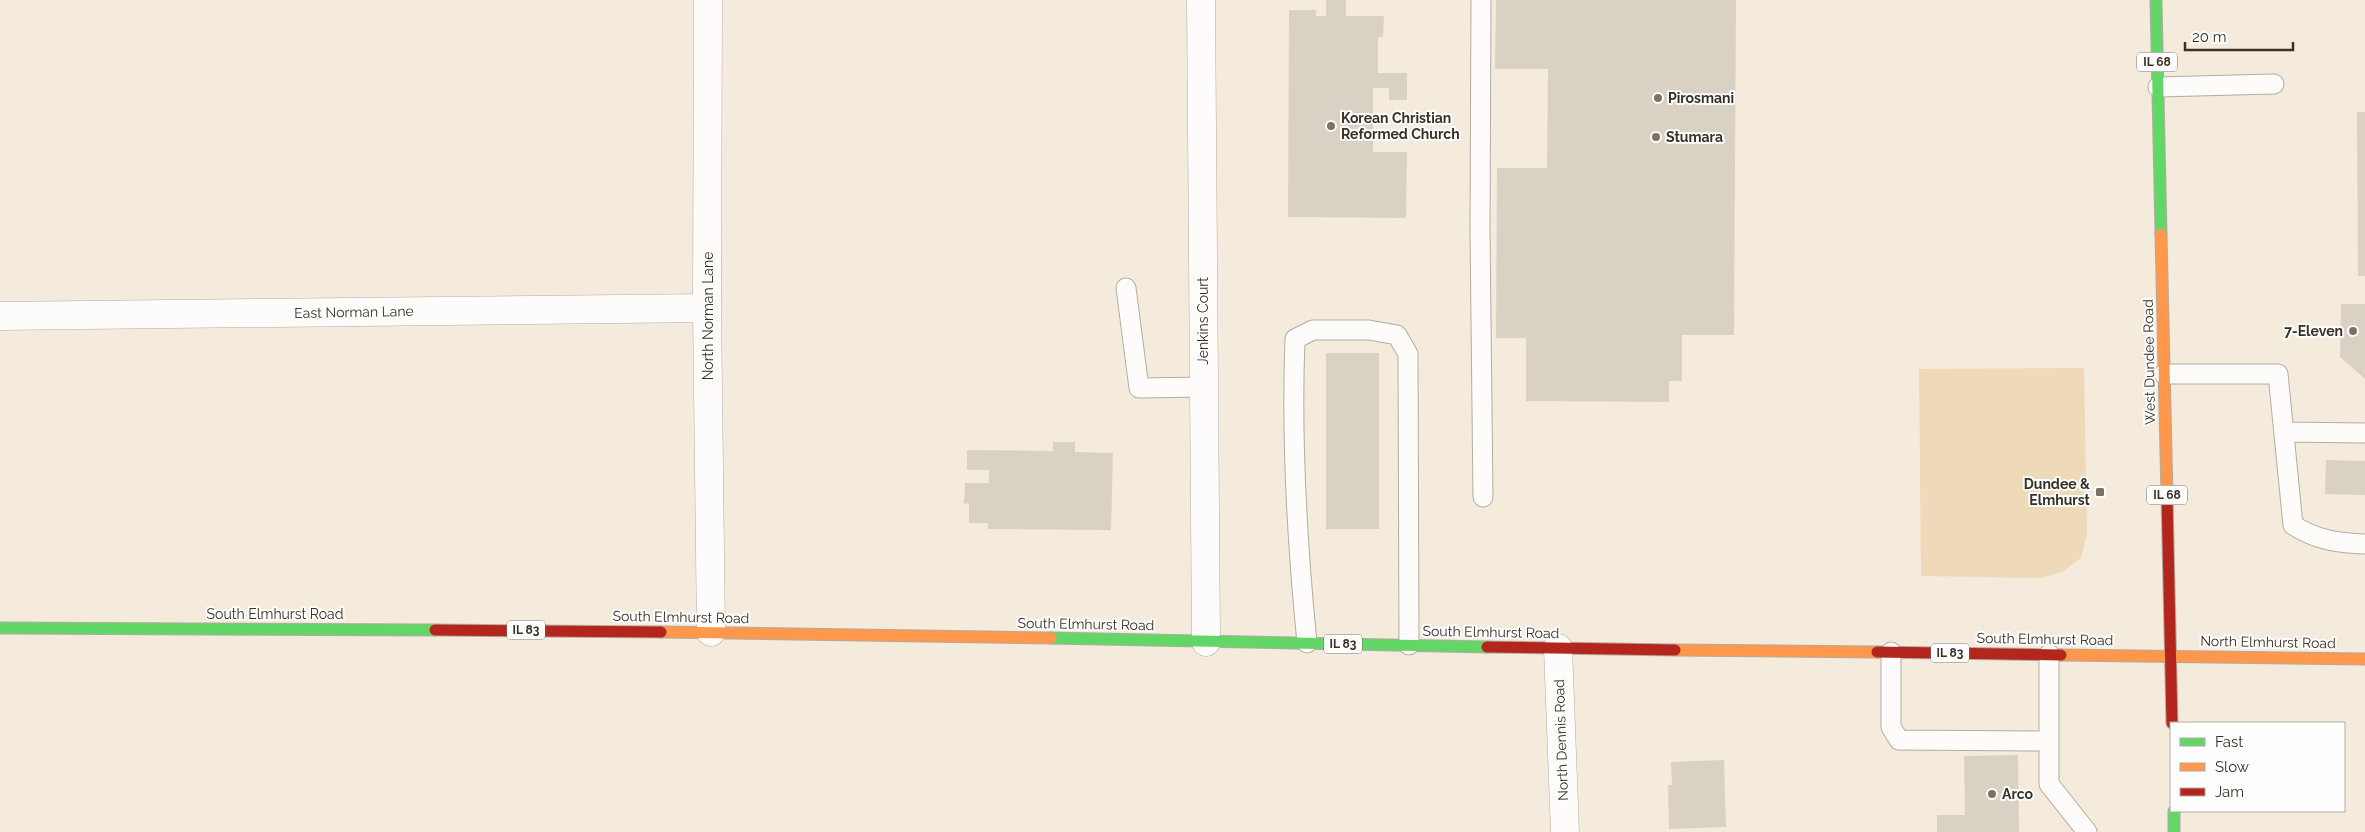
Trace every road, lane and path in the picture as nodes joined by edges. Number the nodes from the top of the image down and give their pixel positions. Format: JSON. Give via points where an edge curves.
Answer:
{"nodes":[{"id":1,"x":708,"y":0,"type":"edge"},
{"id":2,"x":1201,"y":0,"type":"edge"},
{"id":3,"x":1481,"y":0,"type":"edge"},
{"id":4,"x":2156,"y":0,"type":"edge"},
{"id":5,"x":2274,"y":84,"type":"dead end"},
{"id":6,"x":2158,"y":87,"type":"junction"},
{"id":7,"x":1126,"y":288,"type":"dead end"},
{"id":8,"x":707,"y":308,"type":"junction"},
{"id":9,"x":0,"y":316,"type":"edge"},
{"id":10,"x":2164,"y":374,"type":"junction"},
{"id":11,"x":1204,"y":387,"type":"junction"},
{"id":12,"x":2284,"y":432,"type":"junction"},
{"id":13,"x":2365,"y":433,"type":"edge"},
{"id":14,"x":1483,"y":497,"type":"dead end"},
{"id":15,"x":2365,"y":544,"type":"edge"},
{"id":16,"x":0,"y":628,"type":"edge"},
{"id":17,"x":711,"y":632,"type":"junction"},
{"id":18,"x":1206,"y":642,"type":"junction"},
{"id":19,"x":1307,"y":643,"type":"junction"},
{"id":20,"x":1409,"y":645,"type":"junction"},
{"id":21,"x":1558,"y":648,"type":"junction"},
{"id":22,"x":1891,"y":652,"type":"junction"},
{"id":23,"x":2049,"y":654,"type":"junction"},
{"id":24,"x":2171,"y":656,"type":"junction"},
{"id":25,"x":2365,"y":659,"type":"edge"},
{"id":26,"x":2172,"y":722,"type":"edge"},
{"id":27,"x":2049,"y":741,"type":"junction"},
{"id":28,"x":2174,"y":812,"type":"edge"},
{"id":29,"x":1565,"y":832,"type":"edge"},
{"id":30,"x":2087,"y":832,"type":"edge"},
{"id":31,"x":2174,"y":832,"type":"edge"}],
"edges":[{"from":1,"to":8,"type":"street","name":"North Norman Lane"},
{"from":2,"to":11,"type":"street","name":"Jenkins Court"},
{"from":3,"to":14,"type":"lane"},
{"from":4,"to":6,"type":"main road","name":"West Dundee Road","number":"IL 68"},
{"from":5,"to":6,"type":"lane"},
{"from":6,"to":10,"type":"main road","name":"West Dundee Road","number":"IL 68"},
{"from":7,"to":11,"type":"lane","via":[[1140,388]]},
{"from":8,"to":9,"type":"street","name":"East Norman Lane"},
{"from":8,"to":17,"type":"street","name":"North Norman Lane"},
{"from":10,"to":12,"type":"lane","via":[[2278,374]]},
{"from":10,"to":24,"type":"main road","name":"West Dundee Road","number":"IL 68"},
{"from":11,"to":18,"type":"street","name":"Jenkins Court"},
{"from":12,"to":13,"type":"lane"},
{"from":12,"to":15,"type":"lane","via":[[2293,526],[2308,535],[2338,543]]},
{"from":16,"to":17,"type":"main road","name":"South Elmhurst Road","number":"IL 83"},
{"from":17,"to":18,"type":"main road","name":"South Elmhurst Road","number":"IL 83"},
{"from":18,"to":19,"type":"main road","name":"South Elmhurst Road","number":"IL 83"},
{"from":19,"to":20,"type":"main road","name":"South Elmhurst Road","number":"IL 83"},
{"from":19,"to":20,"type":"lane","via":[[1298,548],[1292,398],[1295,339],[1313,330],[1369,330],[1397,334],[1408,354]]},
{"from":20,"to":21,"type":"main road","name":"South Elmhurst Road","number":"IL 83"},
{"from":21,"to":22,"type":"main road","name":"South Elmhurst Road","number":"IL 83"},
{"from":21,"to":29,"type":"street","name":"North Dennis Road"},
{"from":22,"to":23,"type":"main road","name":"South Elmhurst Road","number":"IL 83"},
{"from":22,"to":27,"type":"lane","via":[[1891,727],[1899,740]]},
{"from":23,"to":24,"type":"main road","name":"South Elmhurst Road","number":"IL 83"},
{"from":23,"to":27,"type":"lane"},
{"from":24,"to":25,"type":"main road","name":"North Elmhurst Road","number":"IL 83"},
{"from":24,"to":26,"type":"main road","name":"West Dundee Road","number":"IL 68"},
{"from":27,"to":30,"type":"lane","via":[[2049,784]]},
{"from":28,"to":31,"type":"main road"}]}
